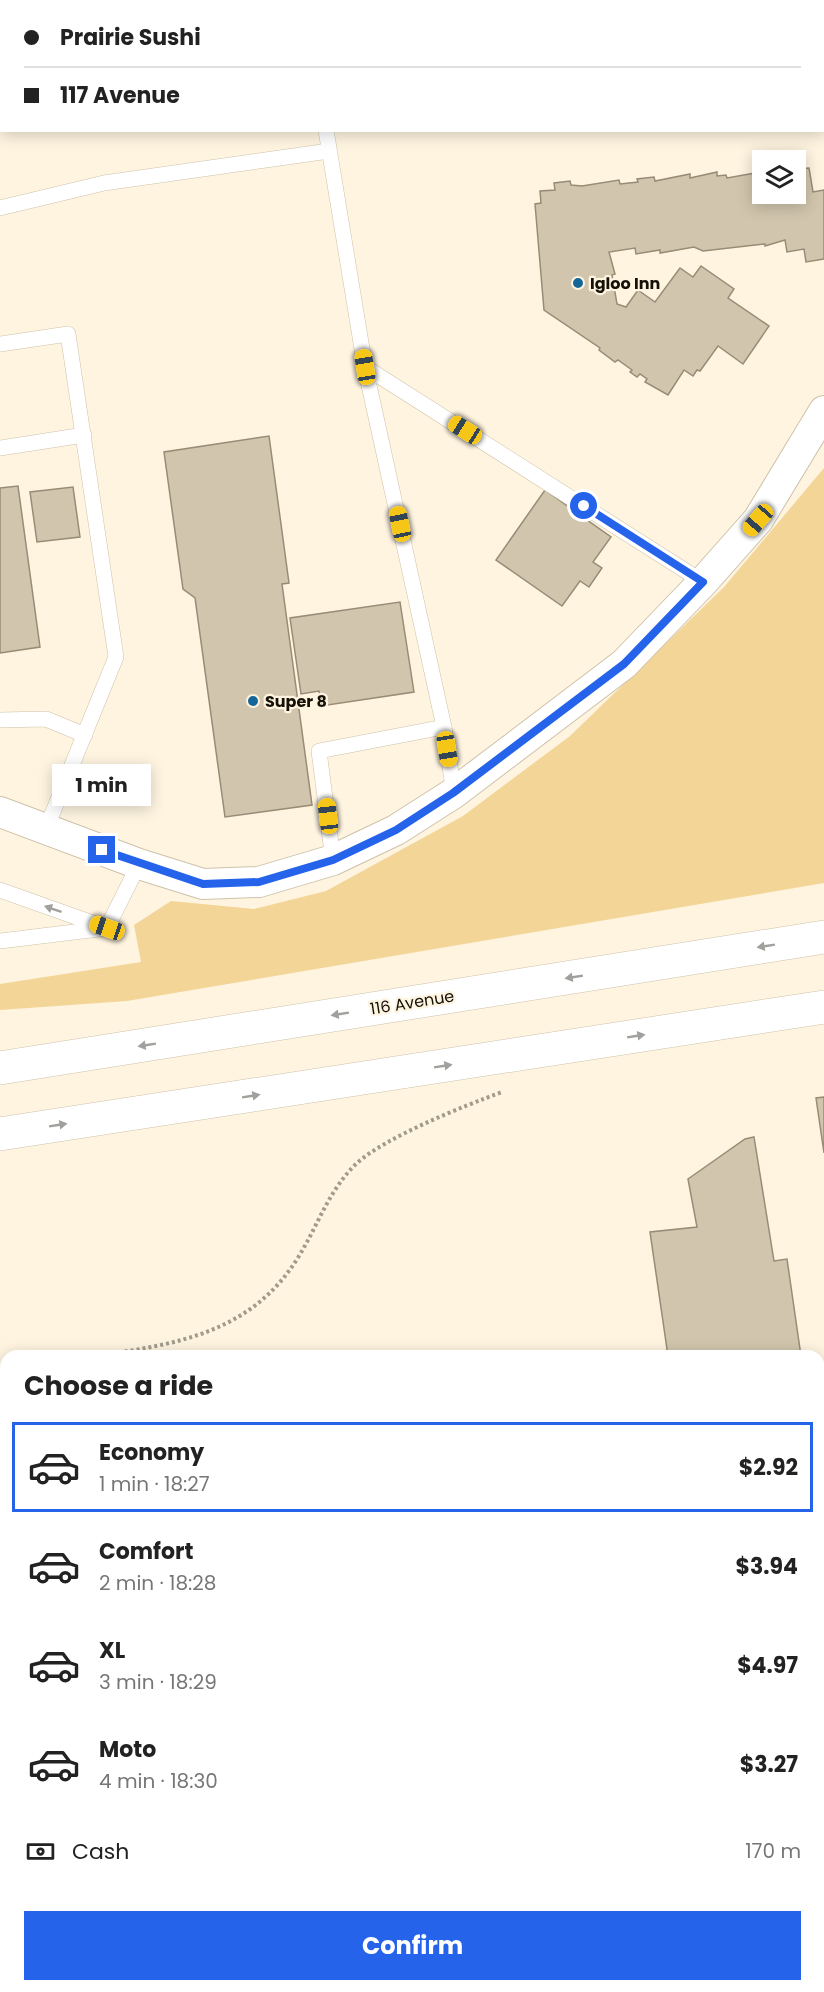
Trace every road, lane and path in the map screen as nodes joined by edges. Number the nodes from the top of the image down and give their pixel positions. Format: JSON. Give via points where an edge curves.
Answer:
{"nodes":[{"id":1,"x":326,"y":132,"type":"edge"},
{"id":2,"x":329,"y":152,"type":"junction"},
{"id":3,"x":0,"y":208,"type":"edge"},
{"id":4,"x":0,"y":344,"type":"edge"},
{"id":5,"x":365,"y":367,"type":"junction"},
{"id":6,"x":824,"y":411,"type":"edge"},
{"id":7,"x":84,"y":435,"type":"junction"},
{"id":8,"x":0,"y":448,"type":"edge"},
{"id":9,"x":703,"y":582,"type":"junction"},
{"id":10,"x":0,"y":720,"type":"edge"},
{"id":11,"x":444,"y":727,"type":"junction"},
{"id":12,"x":85,"y":735,"type":"junction"},
{"id":13,"x":453,"y":793,"type":"junction"},
{"id":14,"x":0,"y":812,"type":"edge"},
{"id":15,"x":46,"y":829,"type":"junction"},
{"id":16,"x":333,"y":860,"type":"junction"},
{"id":17,"x":139,"y":864,"type":"junction"},
{"id":18,"x":0,"y":890,"type":"edge"},
{"id":19,"x":107,"y":928,"type":"junction"},
{"id":20,"x":824,"y":937,"type":"edge"},
{"id":21,"x":0,"y":941,"type":"edge"},
{"id":22,"x":824,"y":1007,"type":"edge"},
{"id":23,"x":0,"y":1068,"type":"edge"},
{"id":24,"x":506,"y":1090,"type":"dead end"},
{"id":25,"x":0,"y":1134,"type":"edge"},
{"id":26,"x":135,"y":1350,"type":"edge"}],
"edges":[{"from":1,"to":2,"type":"lane"},
{"from":2,"to":3,"type":"lane","via":[[104,183]]},
{"from":2,"to":5,"type":"lane"},
{"from":4,"to":7,"type":"lane","via":[[68,334]]},
{"from":5,"to":9,"type":"lane"},
{"from":5,"to":11,"type":"lane"},
{"from":6,"to":9,"type":"street","via":[[758,520]]},
{"from":7,"to":8,"type":"lane"},
{"from":7,"to":12,"type":"lane","via":[[116,657]]},
{"from":9,"to":13,"type":"street","via":[[624,664]]},
{"from":10,"to":12,"type":"lane","via":[[46,719]]},
{"from":11,"to":13,"type":"lane"},
{"from":11,"to":16,"type":"lane","via":[[319,751]]},
{"from":12,"to":15,"type":"lane"},
{"from":13,"to":16,"type":"street","via":[[396,830]]},
{"from":14,"to":15,"type":"street"},
{"from":15,"to":17,"type":"street"},
{"from":16,"to":17,"type":"street","via":[[259,882],[203,884]]},
{"from":17,"to":19,"type":"lane"},
{"from":19,"to":18,"type":"lane","one_way":true},
{"from":19,"to":21,"type":"lane"},
{"from":20,"to":23,"type":"main road","name":"116 Avenue","one_way":true},
{"from":25,"to":22,"type":"main road","one_way":true},
{"from":24,"to":26,"type":"path","via":[[464,1106],[357,1163],[333,1190],[299,1256],[278,1286],[248,1313],[205,1333]]}]}
